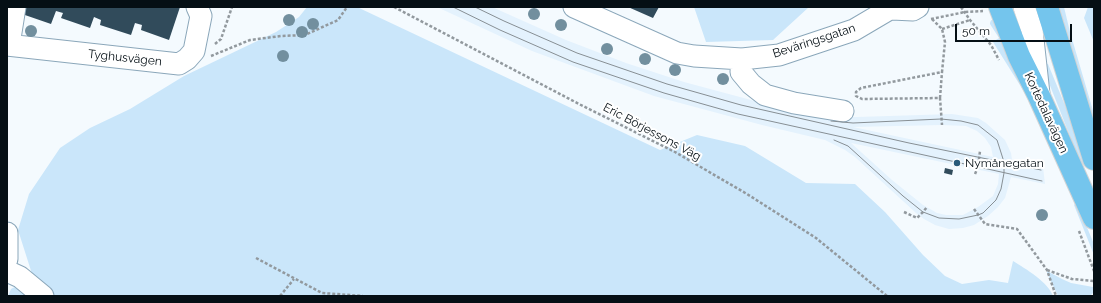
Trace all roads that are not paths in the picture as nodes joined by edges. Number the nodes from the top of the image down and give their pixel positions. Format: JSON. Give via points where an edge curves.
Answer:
{"nodes":[{"id":1,"x":14,"y":7,"type":"edge"},
{"id":2,"x":198,"y":7,"type":"edge"},
{"id":3,"x":574,"y":7,"type":"edge"},
{"id":4,"x":1000,"y":7,"type":"edge"},
{"id":5,"x":1024,"y":7,"type":"edge"},
{"id":6,"x":1047,"y":7,"type":"edge"},
{"id":7,"x":891,"y":8,"type":"edge"},
{"id":8,"x":925,"y":13,"type":"edge"},
{"id":9,"x":1032,"y":30,"type":"junction"},
{"id":10,"x":8,"y":45,"type":"edge"},
{"id":11,"x":742,"y":58,"type":"junction"},
{"id":12,"x":1070,"y":84,"type":"junction"},
{"id":13,"x":1039,"y":96,"type":"junction"},
{"id":14,"x":843,"y":111,"type":"dead end"},
{"id":15,"x":1094,"y":159,"type":"edge"},
{"id":16,"x":1094,"y":218,"type":"edge"},
{"id":17,"x":7,"y":233,"type":"edge"},
{"id":18,"x":7,"y":259,"type":"edge"},
{"id":19,"x":7,"y":271,"type":"edge"},
{"id":20,"x":43,"y":296,"type":"edge"}],
"edges":[{"from":1,"to":10,"type":"street"},
{"from":2,"to":10,"type":"street","name":"Tyghusvägen","via":[[201,16],[186,58]]},
{"from":3,"to":11,"type":"street","name":"Beväringsgatan","via":[[677,53]]},
{"from":4,"to":13,"type":"main road","name":"Kortedalavägen","via":[[1019,56]]},
{"from":5,"to":9,"type":"street"},
{"from":6,"to":12,"type":"main road"},
{"from":7,"to":8,"type":"street","name":"Beväringsgatan"},
{"from":7,"to":11,"type":"street","name":"Beväringsgatan","via":[[854,30],[779,55]]},
{"from":9,"to":12,"type":"street"},
{"from":9,"to":13,"type":"street"},
{"from":11,"to":14,"type":"street","via":[[741,72],[750,84],[765,95],[794,103]]},
{"from":12,"to":15,"type":"main road"},
{"from":13,"to":16,"type":"main road","name":"Kortedalavägen"},
{"from":17,"to":18,"type":"street"},
{"from":19,"to":20,"type":"street","via":[[20,277]]}]}
